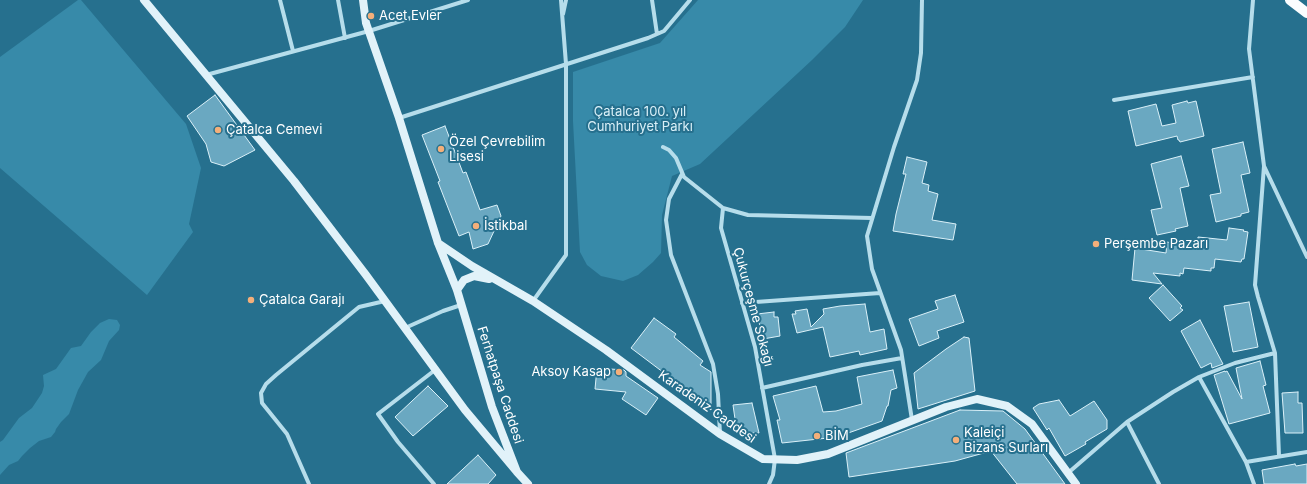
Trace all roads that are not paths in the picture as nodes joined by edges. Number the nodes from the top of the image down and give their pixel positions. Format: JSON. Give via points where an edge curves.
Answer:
{"nodes":[{"id":1,"x":144,"y":0,"type":"edge"},
{"id":2,"x":280,"y":0,"type":"edge"},
{"id":3,"x":338,"y":0,"type":"edge"},
{"id":4,"x":363,"y":0,"type":"edge"},
{"id":5,"x":468,"y":0,"type":"edge"},
{"id":6,"x":561,"y":0,"type":"edge"},
{"id":7,"x":566,"y":0,"type":"edge"},
{"id":8,"x":652,"y":0,"type":"edge"},
{"id":9,"x":690,"y":0,"type":"edge"},
{"id":10,"x":922,"y":0,"type":"edge"},
{"id":11,"x":1253,"y":0,"type":"edge"},
{"id":12,"x":1290,"y":0,"type":"edge"},
{"id":13,"x":461,"y":1,"type":"edge"},
{"id":14,"x":1307,"y":13,"type":"edge"},
{"id":15,"x":562,"y":18,"type":"junction"},
{"id":16,"x":369,"y":31,"type":"junction"},
{"id":17,"x":657,"y":34,"type":"junction"},
{"id":18,"x":345,"y":38,"type":"junction"},
{"id":19,"x":293,"y":52,"type":"junction"},
{"id":20,"x":566,"y":64,"type":"junction"},
{"id":21,"x":206,"y":75,"type":"junction"},
{"id":22,"x":1253,"y":77,"type":"junction"},
{"id":23,"x":1114,"y":100,"type":"dead end"},
{"id":24,"x":399,"y":118,"type":"junction"},
{"id":25,"x":663,"y":147,"type":"dead end"},
{"id":26,"x":1264,"y":166,"type":"junction"},
{"id":27,"x":682,"y":174,"type":"junction"},
{"id":28,"x":724,"y":208,"type":"junction"},
{"id":29,"x":872,"y":218,"type":"junction"},
{"id":30,"x":438,"y":243,"type":"junction"},
{"id":31,"x":1307,"y":257,"type":"edge"},
{"id":32,"x":498,"y":281,"type":"junction"},
{"id":33,"x":456,"y":290,"type":"junction"},
{"id":34,"x":880,"y":293,"type":"junction"},
{"id":35,"x":385,"y":301,"type":"junction"},
{"id":36,"x":533,"y":301,"type":"junction"},
{"id":37,"x":742,"y":303,"type":"junction"},
{"id":38,"x":461,"y":305,"type":"junction"},
{"id":39,"x":405,"y":328,"type":"junction"},
{"id":40,"x":1275,"y":353,"type":"junction"},
{"id":41,"x":902,"y":358,"type":"junction"},
{"id":42,"x":435,"y":370,"type":"junction"},
{"id":43,"x":1199,"y":377,"type":"junction"},
{"id":44,"x":762,"y":388,"type":"junction"},
{"id":45,"x":912,"y":420,"type":"junction"},
{"id":46,"x":1127,"y":422,"type":"junction"},
{"id":47,"x":720,"y":434,"type":"junction"},
{"id":48,"x":1307,"y":452,"type":"edge"},
{"id":49,"x":1279,"y":456,"type":"junction"},
{"id":50,"x":775,"y":459,"type":"junction"},
{"id":51,"x":1246,"y":462,"type":"junction"},
{"id":52,"x":517,"y":472,"type":"junction"},
{"id":53,"x":1068,"y":473,"type":"junction"},
{"id":54,"x":309,"y":484,"type":"edge"},
{"id":55,"x":434,"y":484,"type":"edge"},
{"id":56,"x":528,"y":484,"type":"edge"},
{"id":57,"x":769,"y":484,"type":"edge"},
{"id":58,"x":1076,"y":484,"type":"edge"},
{"id":59,"x":1159,"y":484,"type":"edge"},
{"id":60,"x":1254,"y":484,"type":"edge"}],
"edges":[{"from":1,"to":21,"type":"street"},
{"from":2,"to":19,"type":"street"},
{"from":3,"to":18,"type":"street"},
{"from":4,"to":16,"type":"street","name":"Ferhatpaşa Caddesi"},
{"from":5,"to":13,"type":"street"},
{"from":6,"to":15,"type":"street"},
{"from":7,"to":15,"type":"street"},
{"from":8,"to":17,"type":"street"},
{"from":9,"to":17,"type":"street","via":[[664,31]]},
{"from":10,"to":29,"type":"street","via":[[917,80]]},
{"from":11,"to":22,"type":"street","via":[[1249,49]]},
{"from":12,"to":14,"type":"main road"},
{"from":13,"to":16,"type":"street"},
{"from":15,"to":20,"type":"street"},
{"from":16,"to":18,"type":"street"},
{"from":16,"to":24,"type":"street","name":"Ferhatpaşa Caddesi"},
{"from":17,"to":20,"type":"street"},
{"from":18,"to":19,"type":"street"},
{"from":19,"to":21,"type":"street"},
{"from":20,"to":24,"type":"street"},
{"from":20,"to":36,"type":"street","via":[[566,255]]},
{"from":21,"to":35,"type":"street","via":[[294,181]]},
{"from":22,"to":23,"type":"street"},
{"from":22,"to":26,"type":"street"},
{"from":24,"to":30,"type":"street","name":"Ferhatpaşa Caddesi"},
{"from":25,"to":27,"type":"street","via":[[673,154]]},
{"from":26,"to":31,"type":"street"},
{"from":26,"to":40,"type":"street","via":[[1256,285]]},
{"from":27,"to":28,"type":"street"},
{"from":27,"to":47,"type":"street","via":[[669,199],[666,220],[671,255],[713,364]]},
{"from":28,"to":29,"type":"street","via":[[748,215]]},
{"from":28,"to":37,"type":"street","name":"Çukurçeşme Sokağı","via":[[721,228]]},
{"from":29,"to":34,"type":"street","via":[[868,236],[872,270]]},
{"from":30,"to":32,"type":"street","name":"Karadeniz Caddesi"},
{"from":30,"to":33,"type":"street","name":"Ferhatpaşa Caddesi"},
{"from":32,"to":33,"type":"street","name":"Karadeniz Caddesi","via":[[474,276],[464,280]]},
{"from":32,"to":36,"type":"street","name":"Karadeniz Caddesi"},
{"from":33,"to":38,"type":"street","name":"Ferhatpaşa Caddesi"},
{"from":34,"to":37,"type":"street"},
{"from":34,"to":41,"type":"street"},
{"from":35,"to":39,"type":"street"},
{"from":35,"to":54,"type":"street","via":[[359,307],[276,375],[261,393],[262,403],[287,434]]},
{"from":36,"to":47,"type":"street","name":"Karadeniz Caddesi","via":[[606,350]]},
{"from":37,"to":44,"type":"street","name":"Çukurçeşme Sokağı","via":[[755,347]]},
{"from":38,"to":39,"type":"street"},
{"from":38,"to":52,"type":"street","name":"Ferhatpaşa Caddesi","via":[[492,407]]},
{"from":39,"to":42,"type":"street"},
{"from":40,"to":43,"type":"street","via":[[1235,363]]},
{"from":40,"to":49,"type":"street"},
{"from":41,"to":44,"type":"street"},
{"from":41,"to":45,"type":"street"},
{"from":42,"to":52,"type":"street"},
{"from":42,"to":55,"type":"street","via":[[378,414]]},
{"from":43,"to":46,"type":"street"},
{"from":43,"to":51,"type":"street"},
{"from":44,"to":50,"type":"street","name":"Çukurçeşme Sokağı"},
{"from":45,"to":50,"type":"street","name":"Karadeniz Caddesi","via":[[828,454],[797,460]]},
{"from":45,"to":53,"type":"street","name":"Karadeniz Caddesi","via":[[946,406],[977,399],[1007,406],[1032,424]]},
{"from":46,"to":53,"type":"street"},
{"from":46,"to":59,"type":"street"},
{"from":47,"to":50,"type":"street","name":"Karadeniz Caddesi","via":[[763,459]]},
{"from":48,"to":49,"type":"street"},
{"from":49,"to":51,"type":"street"},
{"from":50,"to":57,"type":"street"},
{"from":51,"to":60,"type":"street"},
{"from":52,"to":56,"type":"street","name":"Ferhatpaşa Caddesi"},
{"from":53,"to":58,"type":"street","name":"Karadeniz Caddesi"}]}
